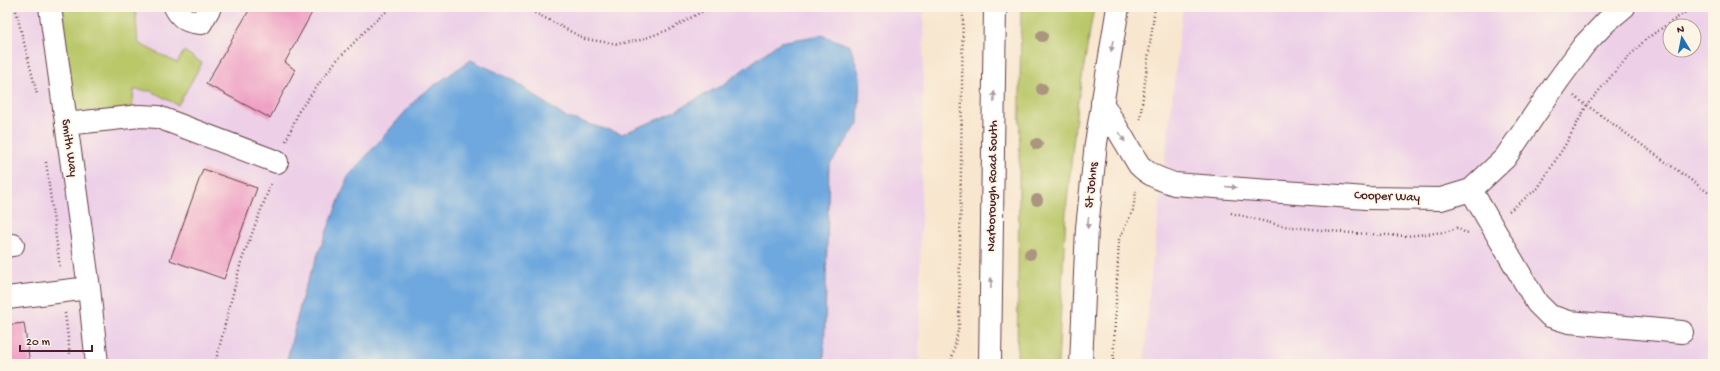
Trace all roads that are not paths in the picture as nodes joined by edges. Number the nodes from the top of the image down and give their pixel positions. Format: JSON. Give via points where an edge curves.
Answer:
{"nodes":[{"id":1,"x":50,"y":7,"type":"edge"},
{"id":2,"x":176,"y":7,"type":"edge"},
{"id":3,"x":210,"y":7,"type":"edge"},
{"id":4,"x":995,"y":7,"type":"edge"},
{"id":5,"x":1118,"y":7,"type":"edge"},
{"id":6,"x":1624,"y":7,"type":"edge"},
{"id":7,"x":1102,"y":103,"type":"junction"},
{"id":8,"x":66,"y":124,"type":"junction"},
{"id":9,"x":277,"y":162,"type":"dead end"},
{"id":10,"x":1471,"y":190,"type":"junction"},
{"id":11,"x":89,"y":288,"type":"junction"},
{"id":12,"x":7,"y":298,"type":"edge"},
{"id":13,"x":1682,"y":332,"type":"dead end"},
{"id":14,"x":97,"y":364,"type":"edge"},
{"id":15,"x":990,"y":364,"type":"edge"},
{"id":16,"x":1081,"y":364,"type":"edge"}],
"edges":[{"from":1,"to":8,"type":"street","name":"Smith Way"},
{"from":2,"to":3,"type":"street","via":[[179,15],[188,22],[201,23]]},
{"from":15,"to":4,"type":"street","name":"Narborough Road South","one_way":true},
{"from":5,"to":7,"type":"street","name":"St Johns","one_way":true},
{"from":6,"to":10,"type":"street","name":"Cooper Way","via":[[1584,45],[1505,158]]},
{"from":7,"to":10,"type":"street","name":"Cooper Way","one_way":true,"via":[[1139,165],[1155,178],[1174,184],[1366,198],[1440,199]]},
{"from":7,"to":16,"type":"street","name":"St Johns","one_way":true,"via":[[1088,228]]},
{"from":8,"to":9,"type":"street","via":[[140,116],[158,117]]},
{"from":8,"to":11,"type":"street","name":"Smith Way"},
{"from":10,"to":13,"type":"street","via":[[1537,302],[1550,316],[1569,322]]},
{"from":11,"to":12,"type":"street"},
{"from":11,"to":14,"type":"street","name":"Smith Way"}]}
